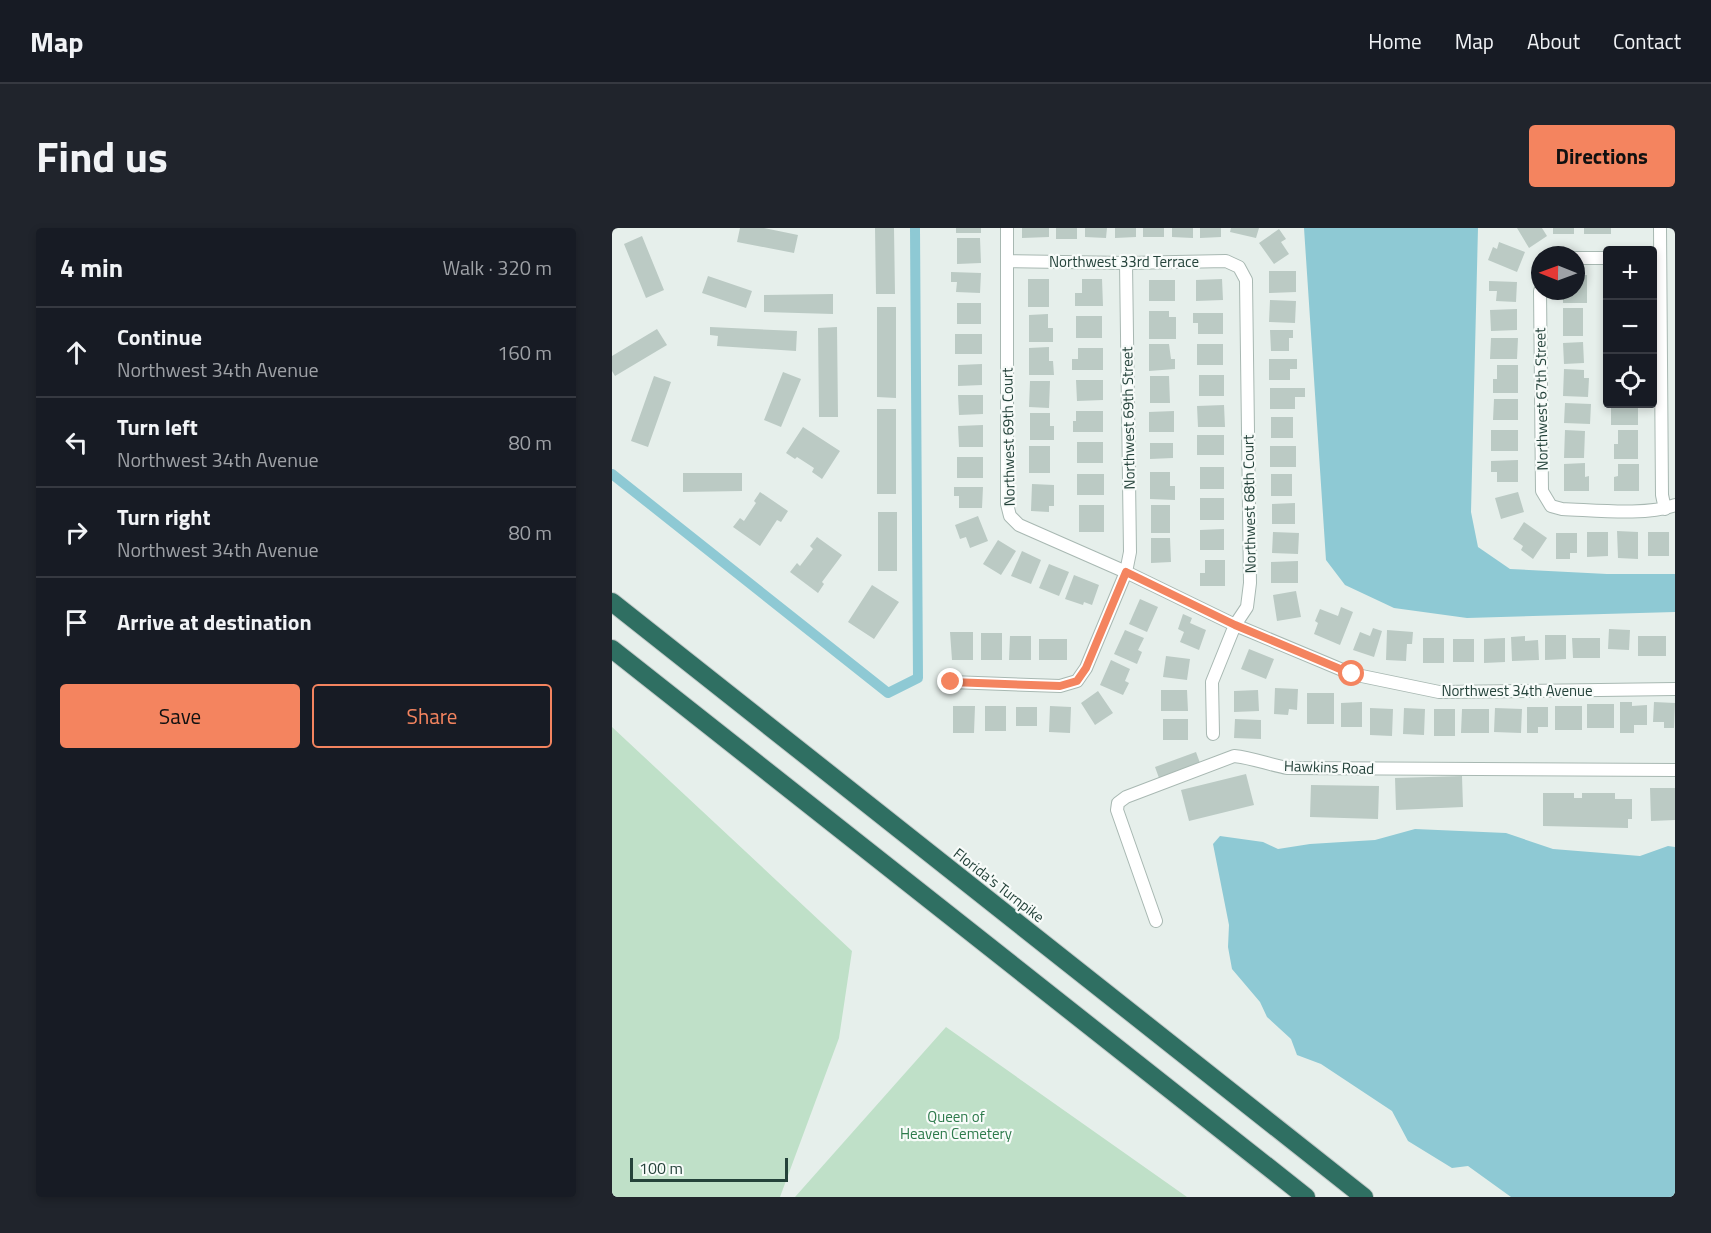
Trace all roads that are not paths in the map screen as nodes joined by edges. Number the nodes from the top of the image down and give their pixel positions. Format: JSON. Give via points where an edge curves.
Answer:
{"nodes":[{"id":1,"x":1007,"y":228,"type":"edge"},
{"id":2,"x":1660,"y":228,"type":"edge"},
{"id":3,"x":1585,"y":258,"type":"edge"},
{"id":4,"x":1603,"y":258,"type":"edge"},
{"id":5,"x":1657,"y":258,"type":"edge"},
{"id":6,"x":1008,"y":261,"type":"junction"},
{"id":7,"x":1126,"y":263,"type":"junction"},
{"id":8,"x":1239,"y":267,"type":"joint"},
{"id":9,"x":1540,"y":300,"type":"edge"},
{"id":10,"x":1670,"y":507,"type":"edge"},
{"id":11,"x":1126,"y":572,"type":"junction"},
{"id":12,"x":612,"y":602,"type":"edge"},
{"id":13,"x":1235,"y":625,"type":"junction"},
{"id":14,"x":612,"y":649,"type":"edge"},
{"id":15,"x":951,"y":682,"type":"dead end"},
{"id":16,"x":1675,"y":689,"type":"edge"},
{"id":17,"x":1213,"y":734,"type":"dead end"},
{"id":18,"x":1675,"y":770,"type":"edge"},
{"id":19,"x":1156,"y":921,"type":"dead end"},
{"id":20,"x":1306,"y":1197,"type":"edge"},
{"id":21,"x":1364,"y":1197,"type":"edge"}],
"edges":[{"from":1,"to":6,"type":"street","name":"Northwest 69th Court"},
{"from":2,"to":5,"type":"street"},
{"from":3,"to":4,"type":"street"},
{"from":5,"to":10,"type":"street","via":[[1662,495]]},
{"from":6,"to":7,"type":"street","name":"Northwest 33rd Terrace"},
{"from":6,"to":11,"type":"street","name":"Northwest 69th Court","via":[[1010,516],[1019,525]]},
{"from":7,"to":8,"type":"street","name":"Northwest 33rd Terrace","via":[[1226,261]]},
{"from":7,"to":11,"type":"street","name":"Northwest 69th Street","via":[[1130,552]]},
{"from":8,"to":13,"type":"street","name":"Northwest 68th Court","via":[[1246,280],[1250,584],[1247,607]]},
{"from":9,"to":10,"type":"street","name":"Northwest 67th Street","via":[[1542,491],[1551,506]]},
{"from":11,"to":13,"type":"street","name":"Northwest 34th Avenue"},
{"from":11,"to":15,"type":"street","via":[[1077,681],[1060,686]]},
{"from":12,"to":21,"type":"highway","name":"Florida's Turnpike"},
{"from":13,"to":16,"type":"street","name":"Northwest 34th Avenue","via":[[1352,674],[1439,692]]},
{"from":13,"to":17,"type":"street","name":"Northwest 68th Court","via":[[1212,682]]},
{"from":14,"to":20,"type":"highway"},
{"from":18,"to":19,"type":"street","name":"Hawkins Road","via":[[1288,768],[1234,756],[1118,803],[1117,810]]}]}
